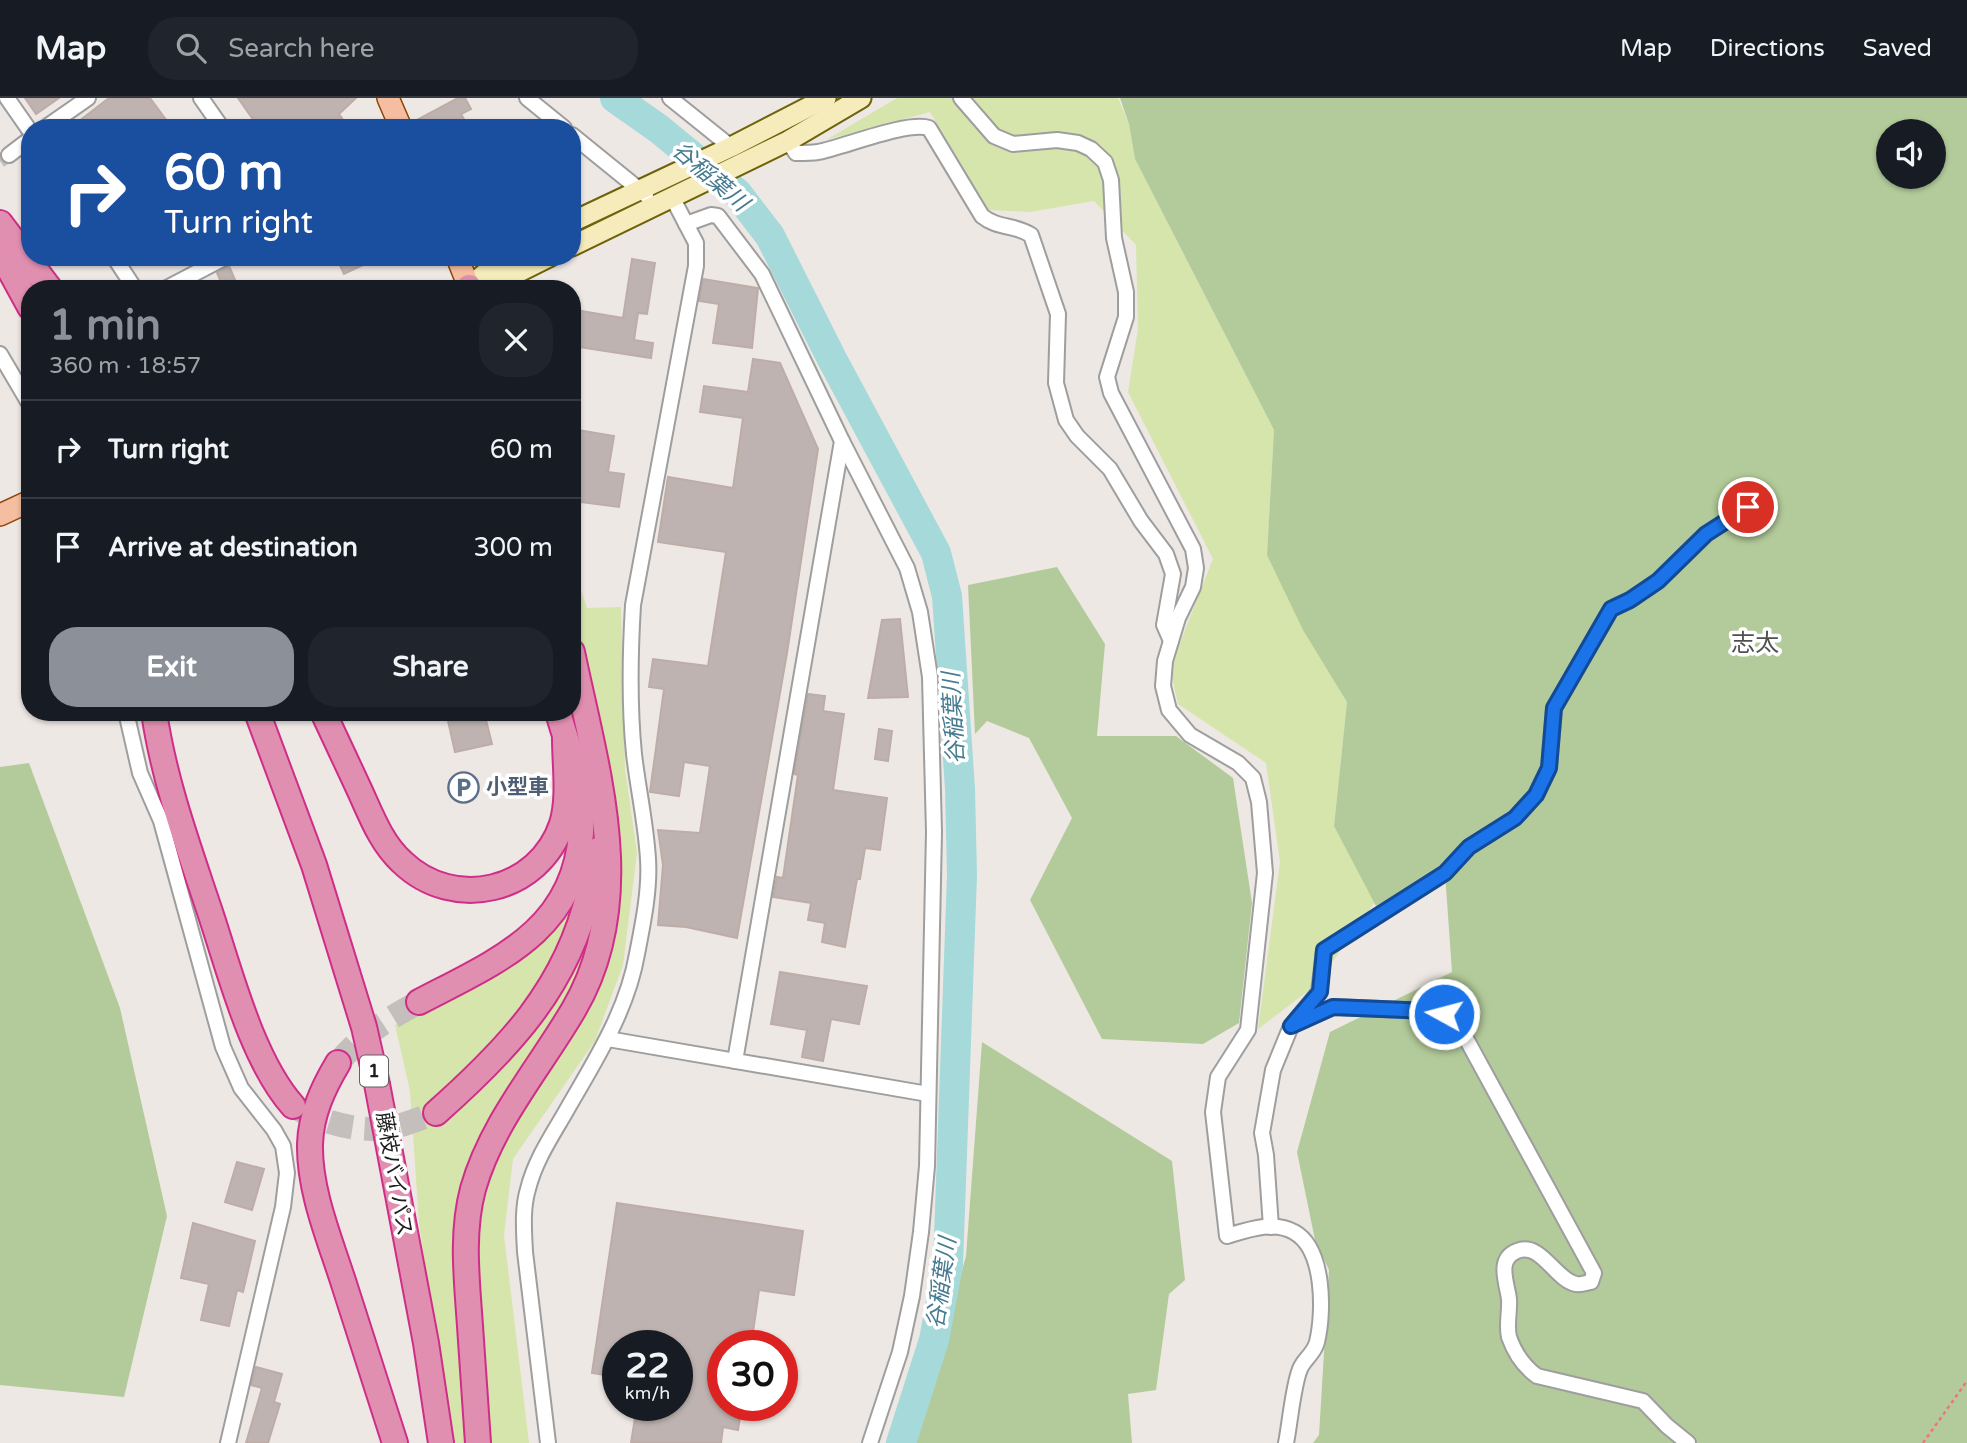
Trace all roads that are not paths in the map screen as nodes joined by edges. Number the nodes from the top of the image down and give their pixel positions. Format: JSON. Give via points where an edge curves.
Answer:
{"nodes":[{"id":1,"x":7,"y":98,"type":"edge"},
{"id":2,"x":88,"y":98,"type":"edge"},
{"id":3,"x":201,"y":98,"type":"edge"},
{"id":4,"x":388,"y":98,"type":"edge"},
{"id":5,"x":527,"y":98,"type":"edge"},
{"id":6,"x":670,"y":98,"type":"edge"},
{"id":7,"x":826,"y":98,"type":"edge"},
{"id":8,"x":861,"y":98,"type":"edge"},
{"id":9,"x":961,"y":98,"type":"edge"},
{"id":10,"x":22,"y":119,"type":"edge"},
{"id":11,"x":58,"y":119,"type":"edge"},
{"id":12,"x":216,"y":119,"type":"edge"},
{"id":13,"x":397,"y":119,"type":"edge"},
{"id":14,"x":553,"y":119,"type":"edge"},
{"id":15,"x":788,"y":141,"type":"junction"},
{"id":16,"x":581,"y":142,"type":"edge"},
{"id":17,"x":21,"y":146,"type":"edge"},
{"id":18,"x":724,"y":150,"type":"junction"},
{"id":19,"x":9,"y":155,"type":"tunnel mouth"},
{"id":20,"x":639,"y":189,"type":"junction"},
{"id":21,"x":665,"y":201,"type":"junction"},
{"id":22,"x":581,"y":218,"type":"edge"},
{"id":23,"x":0,"y":223,"type":"edge"},
{"id":24,"x":687,"y":224,"type":"junction"},
{"id":25,"x":0,"y":236,"type":"edge"},
{"id":26,"x":581,"y":242,"type":"edge"},
{"id":27,"x":21,"y":251,"type":"edge"},
{"id":28,"x":0,"y":252,"type":"edge"},
{"id":29,"x":33,"y":266,"type":"edge"},
{"id":30,"x":209,"y":266,"type":"edge"},
{"id":31,"x":494,"y":266,"type":"edge"},
{"id":32,"x":531,"y":266,"type":"edge"},
{"id":33,"x":28,"y":280,"type":"edge"},
{"id":34,"x":43,"y":280,"type":"edge"},
{"id":35,"x":182,"y":280,"type":"edge"},
{"id":36,"x":478,"y":280,"type":"edge"},
{"id":37,"x":494,"y":280,"type":"edge"},
{"id":38,"x":21,"y":290,"type":"edge"},
{"id":39,"x":0,"y":354,"type":"edge"},
{"id":40,"x":21,"y":390,"type":"edge"},
{"id":41,"x":842,"y":441,"type":"junction"},
{"id":42,"x":21,"y":505,"type":"edge"},
{"id":43,"x":1748,"y":507,"type":"dead end"},
{"id":44,"x":0,"y":515,"type":"edge"},
{"id":45,"x":1171,"y":641,"type":"junction"},
{"id":46,"x":581,"y":695,"type":"edge"},
{"id":47,"x":581,"y":719,"type":"edge"},
{"id":48,"x":128,"y":721,"type":"edge"},
{"id":49,"x":155,"y":721,"type":"edge"},
{"id":50,"x":260,"y":721,"type":"edge"},
{"id":51,"x":327,"y":721,"type":"edge"},
{"id":52,"x":560,"y":721,"type":"edge"},
{"id":53,"x":589,"y":733,"type":"junction"},
{"id":54,"x":565,"y":739,"type":"junction"},
{"id":55,"x":602,"y":797,"type":"junction"},
{"id":56,"x":419,"y":1002,"type":"tunnel mouth"},
{"id":57,"x":1291,"y":1026,"type":"junction"},
{"id":58,"x":608,"y":1039,"type":"junction"},
{"id":59,"x":735,"y":1061,"type":"junction"},
{"id":60,"x":338,"y":1063,"type":"tunnel mouth"},
{"id":61,"x":928,"y":1094,"type":"junction"},
{"id":62,"x":293,"y":1106,"type":"tunnel mouth"},
{"id":63,"x":436,"y":1113,"type":"tunnel mouth"},
{"id":64,"x":1271,"y":1227,"type":"junction"},
{"id":65,"x":228,"y":1443,"type":"edge"},
{"id":66,"x":395,"y":1443,"type":"edge"},
{"id":67,"x":441,"y":1443,"type":"edge"},
{"id":68,"x":478,"y":1443,"type":"edge"},
{"id":69,"x":548,"y":1443,"type":"edge"},
{"id":70,"x":870,"y":1443,"type":"edge"},
{"id":71,"x":1286,"y":1443,"type":"edge"},
{"id":72,"x":1688,"y":1443,"type":"edge"}],
"edges":[{"from":1,"to":10,"type":"street"},
{"from":2,"to":11,"type":"street"},
{"from":3,"to":12,"type":"street"},
{"from":4,"to":13,"type":"main road"},
{"from":5,"to":14,"type":"street"},
{"from":6,"to":18,"type":"street"},
{"from":7,"to":18,"type":"main road"},
{"from":8,"to":15,"type":"main road"},
{"from":9,"to":45,"type":"street","via":[[993,136],[1013,144],[1078,143],[1105,162],[1126,292],[1126,317],[1107,377],[1111,393],[1193,549],[1196,568]]},
{"from":15,"to":21,"type":"main road"},
{"from":15,"to":45,"type":"street","via":[[796,153],[816,152],[922,125],[929,128],[982,216],[993,225],[1018,227],[1031,235],[1058,314],[1056,383],[1066,420],[1110,469],[1166,554],[1173,574],[1164,625]]},
{"from":16,"to":20,"type":"street"},
{"from":17,"to":19,"type":"street"},
{"from":18,"to":20,"type":"main road"},
{"from":20,"to":21,"type":"street"},
{"from":20,"to":22,"type":"main road"},
{"from":21,"to":24,"type":"street"},
{"from":21,"to":26,"type":"main road"},
{"from":23,"to":27,"type":"highway"},
{"from":24,"to":41,"type":"street","via":[[718,216],[762,274]]},
{"from":24,"to":58,"type":"street","via":[[696,243],[696,266],[633,605],[630,657],[634,752],[648,860],[645,911],[637,958]]},
{"from":25,"to":33,"type":"highway"},
{"from":28,"to":38,"type":"highway"},
{"from":29,"to":34,"type":"highway"},
{"from":30,"to":35,"type":"street"},
{"from":31,"to":36,"type":"main road"},
{"from":32,"to":37,"type":"main road"},
{"from":39,"to":40,"type":"street"},
{"from":41,"to":59,"type":"street"},
{"from":41,"to":61,"type":"street","via":[[907,568],[920,612],[930,677],[934,832]]},
{"from":42,"to":44,"type":"main road"},
{"from":43,"to":57,"type":"street","via":[[1706,534],[1658,581],[1611,609],[1554,708],[1549,768],[1536,795],[1515,818],[1469,847],[1445,873],[1324,950],[1320,992]]},
{"from":45,"to":64,"type":"street","via":[[1163,686],[1169,710],[1191,735],[1254,778],[1259,802],[1265,873],[1248,1030],[1218,1077],[1213,1112],[1227,1236]]},
{"from":46,"to":53,"type":"highway"},
{"from":47,"to":53,"type":"highway"},
{"from":48,"to":65,"type":"street","via":[[140,773],[161,821],[223,1047],[241,1088],[283,1146],[283,1207]]},
{"from":49,"to":62,"type":"highway","via":[[172,797],[232,978],[262,1059]]},
{"from":50,"to":67,"type":"highway","name":"藤枝バイパス","number":"1","via":[[314,865],[364,1027],[426,1342]]},
{"from":51,"to":54,"type":"highway","via":[[381,835],[400,861],[420,877],[468,891],[500,887],[527,872],[549,849],[562,822]]},
{"from":52,"to":54,"type":"highway"},
{"from":53,"to":55,"type":"highway"},
{"from":54,"to":56,"type":"highway","via":[[579,781],[581,822],[571,884],[554,913],[526,941]]},
{"from":55,"to":63,"type":"highway","via":[[597,857],[584,913],[567,957],[519,1031]]},
{"from":55,"to":68,"type":"highway","via":[[610,870],[599,946],[575,1007],[496,1130],[472,1192],[466,1271]]},
{"from":57,"to":64,"type":"street","via":[[1273,1069],[1262,1133]]},
{"from":57,"to":72,"type":"street","via":[[1333,1007],[1429,1011],[1444,1014],[1462,1031],[1594,1273],[1591,1282],[1577,1285],[1535,1252],[1515,1251],[1507,1260],[1503,1278],[1509,1298],[1508,1335],[1523,1366],[1537,1376],[1643,1401]]},
{"from":58,"to":59,"type":"street"},
{"from":58,"to":69,"type":"street","via":[[538,1160],[527,1190],[525,1252]]},
{"from":59,"to":61,"type":"street"},
{"from":60,"to":66,"type":"highway","number":"1","via":[[316,1109],[310,1143],[313,1173],[328,1235]]},
{"from":61,"to":70,"type":"street","via":[[928,1166],[912,1296],[900,1352]]},
{"from":64,"to":71,"type":"street","via":[[1294,1232],[1309,1246],[1320,1287],[1317,1342],[1300,1367]]}]}
